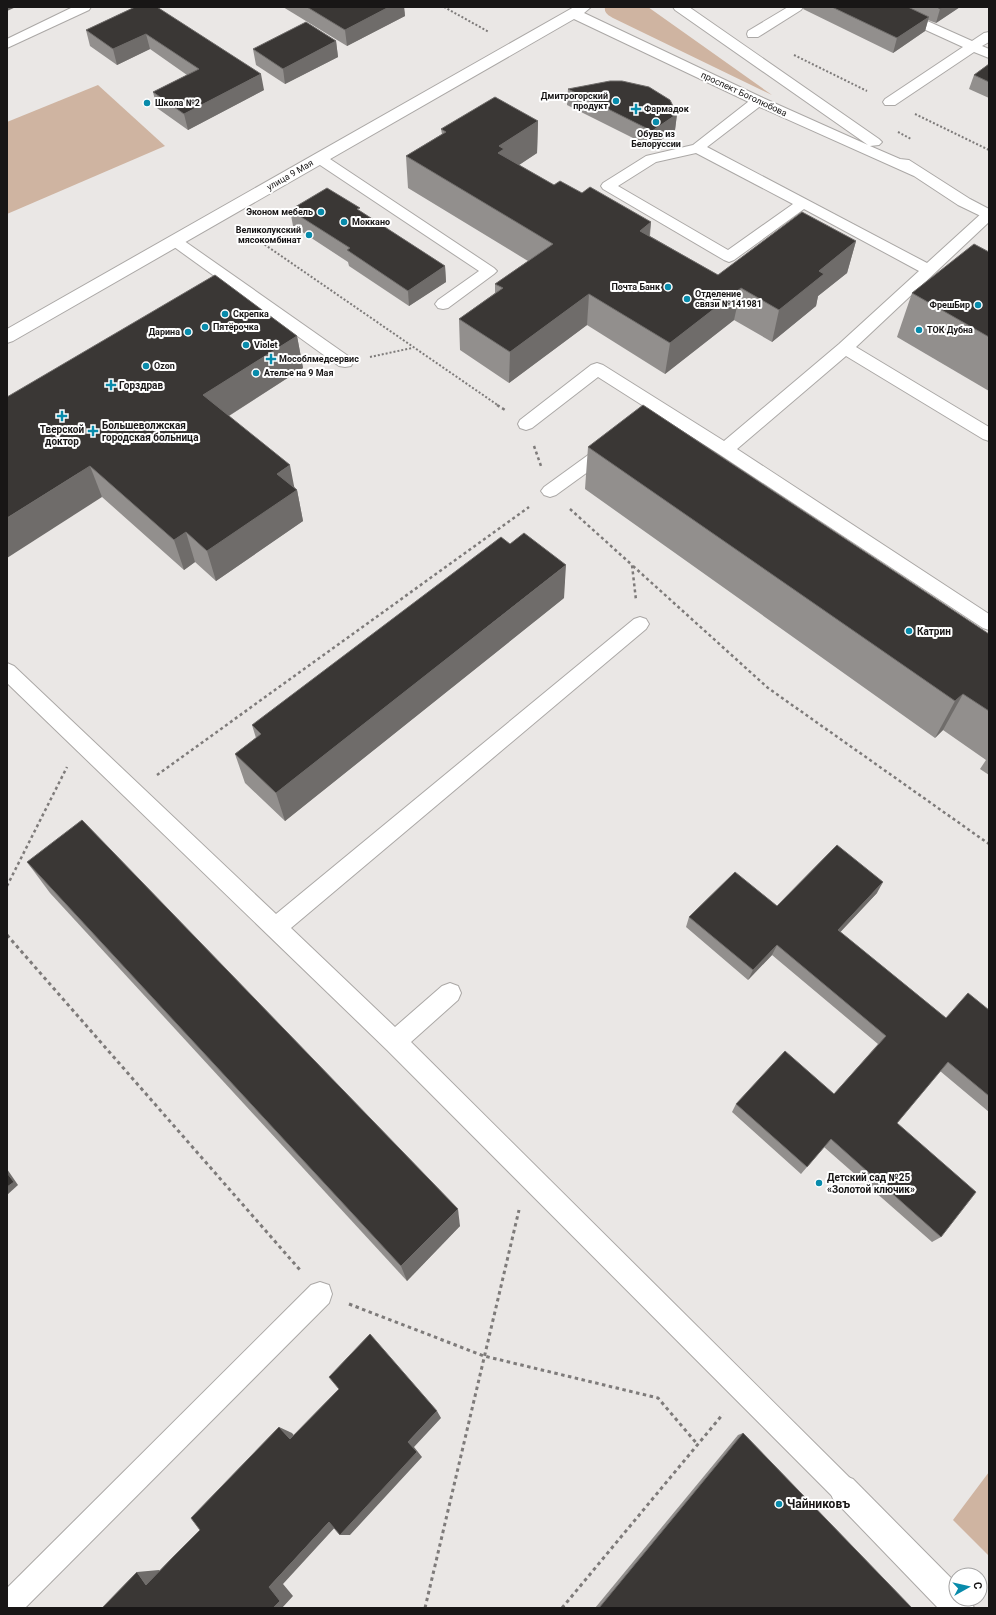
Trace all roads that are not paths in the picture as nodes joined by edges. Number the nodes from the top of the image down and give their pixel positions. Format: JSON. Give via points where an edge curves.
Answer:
{"nodes":[{"id":1,"x":84,"y":7,"type":"edge"},
{"id":2,"x":680,"y":7,"type":"edge"},
{"id":3,"x":797,"y":7,"type":"edge"},
{"id":4,"x":886,"y":7,"type":"edge"},
{"id":5,"x":577,"y":9,"type":"edge"},
{"id":6,"x":753,"y":34,"type":"road end"},
{"id":7,"x":989,"y":36,"type":"edge"},
{"id":8,"x":7,"y":44,"type":"edge"},
{"id":9,"x":973,"y":47,"type":"junction"},
{"id":10,"x":989,"y":54,"type":"edge"},
{"id":11,"x":758,"y":101,"type":"junction"},
{"id":12,"x":890,"y":102,"type":"road end"},
{"id":13,"x":698,"y":148,"type":"junction"},
{"id":14,"x":319,"y":158,"type":"junction"},
{"id":15,"x":916,"y":172,"type":"junction"},
{"id":16,"x":803,"y":203,"type":"junction"},
{"id":17,"x":989,"y":215,"type":"edge"},
{"id":18,"x":175,"y":241,"type":"junction"},
{"id":19,"x":929,"y":270,"type":"junction"},
{"id":20,"x":443,"y":304,"type":"dead end"},
{"id":21,"x":8,"y":336,"type":"edge"},
{"id":22,"x":845,"y":348,"type":"junction"},
{"id":23,"x":345,"y":362,"type":"road end"},
{"id":24,"x":526,"y":424,"type":"road end"},
{"id":25,"x":989,"y":435,"type":"edge"},
{"id":26,"x":618,"y":442,"type":"edge"},
{"id":27,"x":725,"y":450,"type":"junction"},
{"id":28,"x":550,"y":491,"type":"road end"},
{"id":29,"x":989,"y":623,"type":"edge"},
{"id":30,"x":640,"y":624,"type":"road end"},
{"id":31,"x":7,"y":671,"type":"edge"},
{"id":32,"x":275,"y":928,"type":"junction"},
{"id":33,"x":450,"y":993,"type":"dead end"},
{"id":34,"x":395,"y":1042,"type":"junction"},
{"id":35,"x":320,"y":1294,"type":"road end"},
{"id":36,"x":843,"y":1489,"type":"joint"},
{"id":37,"x":7,"y":1607,"type":"edge"},
{"id":38,"x":959,"y":1608,"type":"edge"}],
"edges":[{"from":1,"to":8,"type":"street"},
{"from":2,"to":15,"type":"street","name":"проспект Боголюбова"},
{"from":3,"to":6,"type":"lane"},
{"from":4,"to":9,"type":"lane"},
{"from":5,"to":11,"type":"street","name":"проспект Боголюбова"},
{"from":5,"to":14,"type":"street","name":"улица 9 Мая"},
{"from":7,"to":9,"type":"lane"},
{"from":9,"to":10,"type":"lane"},
{"from":9,"to":12,"type":"lane"},
{"from":11,"to":13,"type":"lane"},
{"from":11,"to":15,"type":"street","name":"проспект Боголюбова"},
{"from":13,"to":16,"type":"lane"},
{"from":13,"to":16,"type":"lane","via":[[651,159],[608,186],[728,257]]},
{"from":14,"to":18,"type":"street","name":"улица 9 Мая"},
{"from":14,"to":20,"type":"lane","via":[[489,271]]},
{"from":15,"to":17,"type":"street","name":"проспект Боголюбова"},
{"from":16,"to":19,"type":"lane"},
{"from":17,"to":19,"type":"lane"},
{"from":18,"to":21,"type":"street","name":"улица 9 Мая"},
{"from":18,"to":23,"type":"lane"},
{"from":19,"to":22,"type":"lane"},
{"from":22,"to":25,"type":"lane"},
{"from":22,"to":27,"type":"lane"},
{"from":24,"to":27,"type":"lane","via":[[596,369],[655,414]]},
{"from":26,"to":28,"type":"lane"},
{"from":27,"to":29,"type":"lane"},
{"from":30,"to":32,"type":"lane"},
{"from":31,"to":32,"type":"lane"},
{"from":32,"to":34,"type":"lane"},
{"from":33,"to":34,"type":"lane"},
{"from":34,"to":36,"type":"lane"},
{"from":35,"to":37,"type":"lane"},
{"from":36,"to":38,"type":"street"}]}
